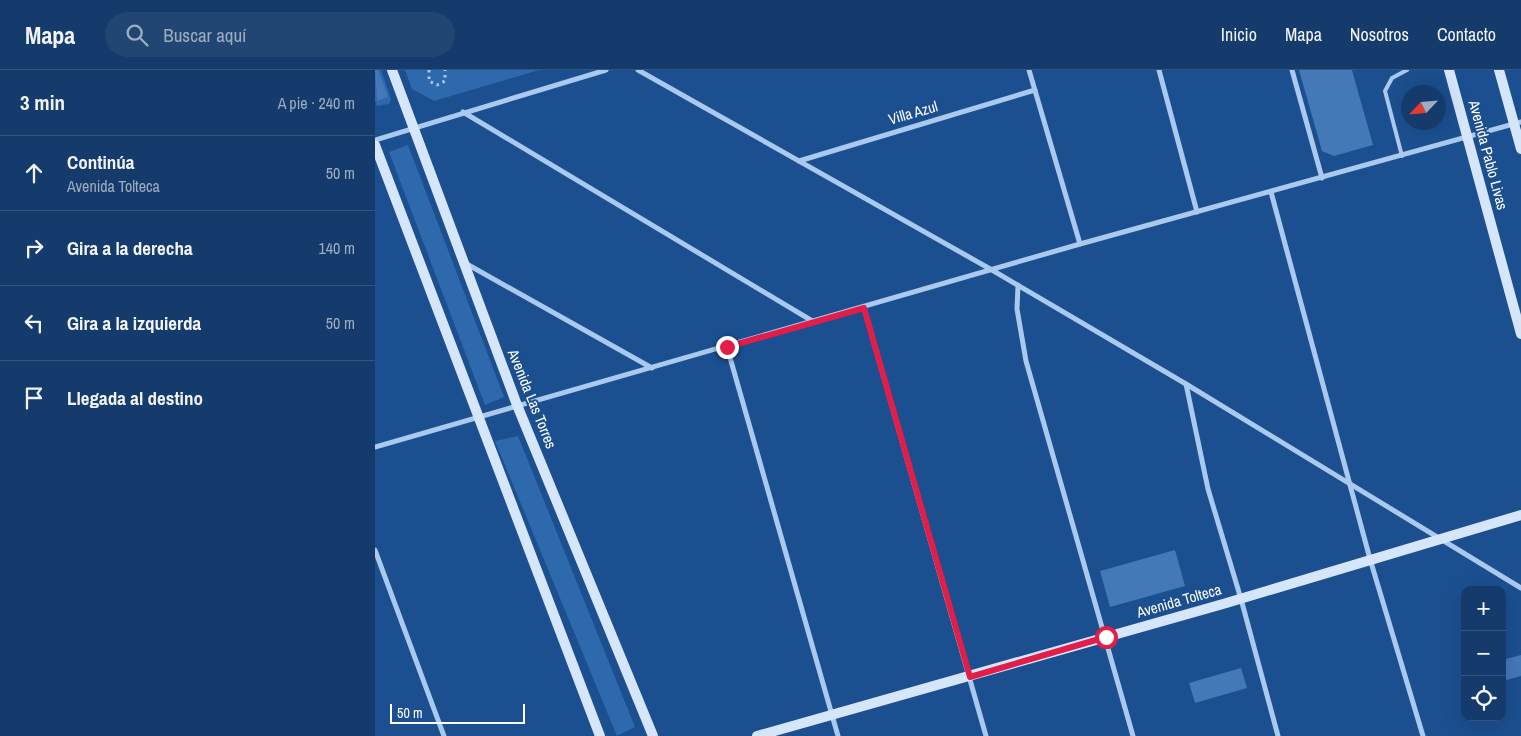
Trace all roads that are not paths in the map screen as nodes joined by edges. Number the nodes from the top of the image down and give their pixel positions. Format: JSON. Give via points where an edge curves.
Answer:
{"nodes":[{"id":1,"x":392,"y":70,"type":"edge"},
{"id":2,"x":605,"y":70,"type":"edge"},
{"id":3,"x":637,"y":70,"type":"edge"},
{"id":4,"x":1029,"y":70,"type":"edge"},
{"id":5,"x":1159,"y":70,"type":"edge"},
{"id":6,"x":1292,"y":70,"type":"edge"},
{"id":7,"x":1407,"y":70,"type":"edge"},
{"id":8,"x":1449,"y":70,"type":"edge"},
{"id":9,"x":1499,"y":70,"type":"edge"},
{"id":10,"x":1035,"y":90,"type":"junction"},
{"id":11,"x":463,"y":112,"type":"junction"},
{"id":12,"x":1517,"y":123,"type":"edge"},
{"id":13,"x":412,"y":128,"type":"junction"},
{"id":14,"x":1467,"y":138,"type":"junction"},
{"id":15,"x":375,"y":140,"type":"edge"},
{"id":16,"x":375,"y":145,"type":"edge"},
{"id":17,"x":1521,"y":148,"type":"edge"},
{"id":18,"x":1402,"y":156,"type":"junction"},
{"id":19,"x":799,"y":161,"type":"junction"},
{"id":20,"x":1322,"y":178,"type":"junction"},
{"id":21,"x":1271,"y":192,"type":"junction"},
{"id":22,"x":1197,"y":212,"type":"junction"},
{"id":23,"x":1080,"y":244,"type":"junction"},
{"id":24,"x":463,"y":262,"type":"junction"},
{"id":25,"x":992,"y":270,"type":"junction"},
{"id":26,"x":1018,"y":285,"type":"junction"},
{"id":27,"x":864,"y":308,"type":"junction"},
{"id":28,"x":814,"y":322,"type":"junction"},
{"id":29,"x":1521,"y":334,"type":"edge"},
{"id":30,"x":727,"y":347,"type":"junction"},
{"id":31,"x":652,"y":368,"type":"junction"},
{"id":32,"x":1186,"y":384,"type":"junction"},
{"id":33,"x":517,"y":405,"type":"junction"},
{"id":34,"x":477,"y":417,"type":"junction"},
{"id":35,"x":375,"y":447,"type":"edge"},
{"id":36,"x":1351,"y":482,"type":"junction"},
{"id":37,"x":1521,"y":515,"type":"edge"},
{"id":38,"x":1440,"y":538,"type":"junction"},
{"id":39,"x":375,"y":550,"type":"edge"},
{"id":40,"x":1370,"y":560,"type":"junction"},
{"id":41,"x":1521,"y":588,"type":"edge"},
{"id":42,"x":1241,"y":599,"type":"junction"},
{"id":43,"x":1106,"y":637,"type":"junction"},
{"id":44,"x":970,"y":677,"type":"junction"},
{"id":45,"x":833,"y":716,"type":"junction"},
{"id":46,"x":444,"y":736,"type":"edge"},
{"id":47,"x":600,"y":736,"type":"edge"},
{"id":48,"x":653,"y":736,"type":"edge"},
{"id":49,"x":757,"y":736,"type":"edge"},
{"id":50,"x":839,"y":736,"type":"edge"},
{"id":51,"x":986,"y":736,"type":"edge"},
{"id":52,"x":1133,"y":736,"type":"edge"},
{"id":53,"x":1278,"y":736,"type":"edge"},
{"id":54,"x":1423,"y":736,"type":"edge"}],
"edges":[{"from":1,"to":13,"type":"street","name":"Avenida Las Torres"},
{"from":2,"to":11,"type":"street"},
{"from":3,"to":19,"type":"street"},
{"from":4,"to":10,"type":"street"},
{"from":5,"to":22,"type":"street"},
{"from":6,"to":20,"type":"street"},
{"from":7,"to":18,"type":"lane","via":[[1392,78],[1385,91]]},
{"from":8,"to":14,"type":"street","name":"Avenida Pablo Livas"},
{"from":9,"to":12,"type":"street"},
{"from":10,"to":19,"type":"street","name":"Villa Azul"},
{"from":10,"to":23,"type":"street"},
{"from":11,"to":13,"type":"street"},
{"from":11,"to":28,"type":"street"},
{"from":12,"to":14,"type":"street"},
{"from":12,"to":17,"type":"street"},
{"from":13,"to":15,"type":"street"},
{"from":13,"to":24,"type":"street","name":"Avenida Las Torres"},
{"from":14,"to":18,"type":"street"},
{"from":14,"to":29,"type":"street","name":"Avenida Pablo Livas"},
{"from":16,"to":34,"type":"street"},
{"from":18,"to":20,"type":"street"},
{"from":19,"to":25,"type":"street"},
{"from":20,"to":21,"type":"street"},
{"from":21,"to":22,"type":"street"},
{"from":21,"to":36,"type":"street"},
{"from":22,"to":23,"type":"street"},
{"from":23,"to":25,"type":"street"},
{"from":24,"to":31,"type":"street"},
{"from":24,"to":33,"type":"street","name":"Avenida Las Torres"},
{"from":25,"to":26,"type":"street"},
{"from":25,"to":27,"type":"street"},
{"from":26,"to":32,"type":"street"},
{"from":26,"to":43,"type":"street","via":[[1017,308],[1026,361]]},
{"from":27,"to":28,"type":"street"},
{"from":27,"to":44,"type":"street"},
{"from":28,"to":30,"type":"street"},
{"from":30,"to":31,"type":"street"},
{"from":30,"to":45,"type":"street"},
{"from":31,"to":33,"type":"street"},
{"from":32,"to":36,"type":"street"},
{"from":32,"to":42,"type":"street","via":[[1208,489]]},
{"from":33,"to":34,"type":"street"},
{"from":33,"to":48,"type":"street","name":"Avenida Las Torres"},
{"from":34,"to":35,"type":"street"},
{"from":34,"to":47,"type":"street"},
{"from":36,"to":38,"type":"street"},
{"from":36,"to":40,"type":"street"},
{"from":37,"to":38,"type":"street","name":"Avenida Tolteca"},
{"from":38,"to":40,"type":"street","name":"Avenida Tolteca"},
{"from":38,"to":41,"type":"street"},
{"from":39,"to":46,"type":"street"},
{"from":40,"to":42,"type":"street","name":"Avenida Tolteca"},
{"from":40,"to":54,"type":"street"},
{"from":42,"to":43,"type":"street","name":"Avenida Tolteca"},
{"from":42,"to":53,"type":"street"},
{"from":43,"to":44,"type":"street","name":"Avenida Tolteca"},
{"from":43,"to":52,"type":"street"},
{"from":44,"to":45,"type":"street","name":"Avenida Tolteca"},
{"from":44,"to":51,"type":"street"},
{"from":45,"to":49,"type":"street","name":"Avenida Tolteca"},
{"from":45,"to":50,"type":"street"}]}
